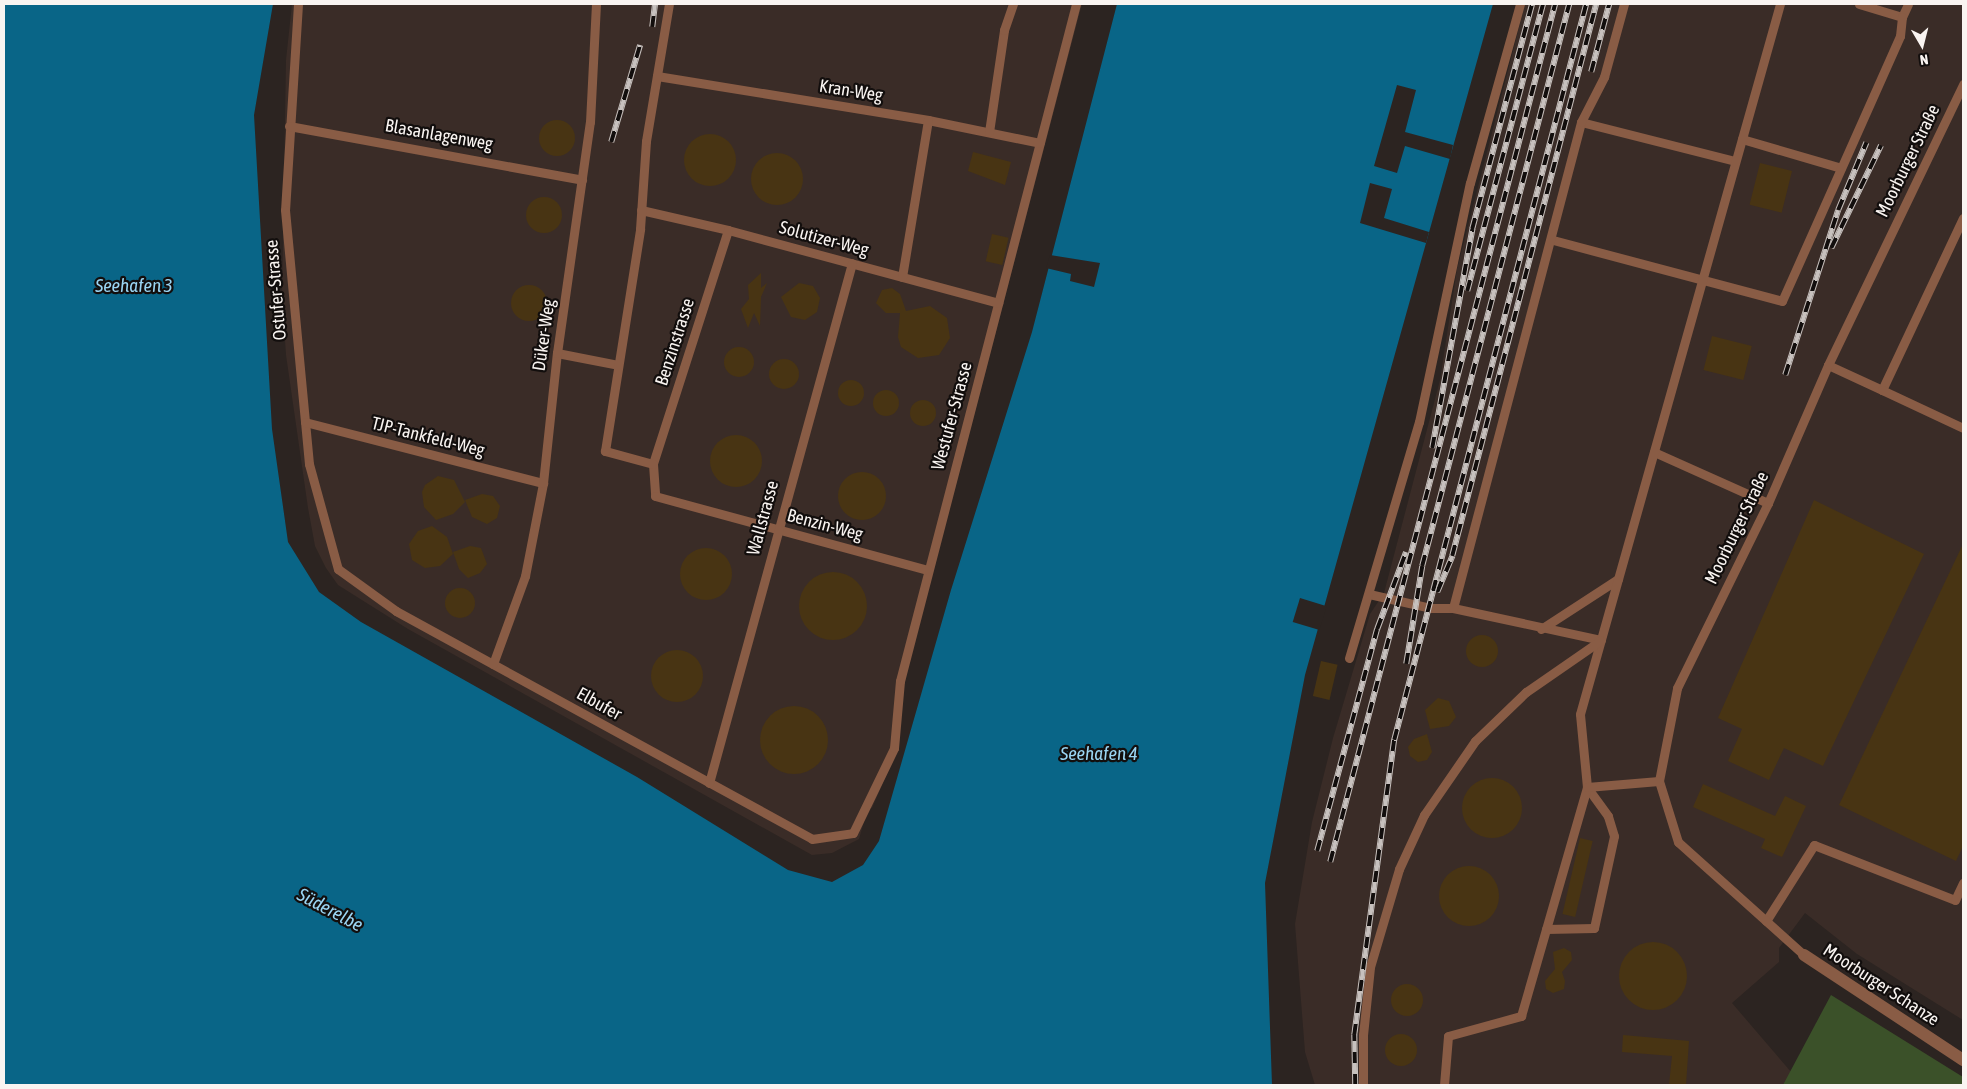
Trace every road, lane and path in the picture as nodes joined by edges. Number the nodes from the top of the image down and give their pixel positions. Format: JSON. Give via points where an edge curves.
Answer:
{"nodes":[{"id":1,"x":298,"y":4,"type":"edge"},
{"id":2,"x":596,"y":4,"type":"edge"},
{"id":3,"x":669,"y":4,"type":"edge"},
{"id":4,"x":1013,"y":4,"type":"edge"},
{"id":5,"x":1076,"y":4,"type":"edge"},
{"id":6,"x":1520,"y":4,"type":"edge"},
{"id":7,"x":1624,"y":4,"type":"edge"},
{"id":8,"x":1780,"y":4,"type":"edge"},
{"id":9,"x":1859,"y":4,"type":"edge"},
{"id":10,"x":1908,"y":4,"type":"edge"},
{"id":11,"x":1902,"y":17,"type":"junction"},
{"id":12,"x":657,"y":76,"type":"junction"},
{"id":13,"x":1963,"y":84,"type":"edge"},
{"id":14,"x":928,"y":120,"type":"junction"},
{"id":15,"x":1581,"y":122,"type":"junction"},
{"id":16,"x":289,"y":126,"type":"junction"},
{"id":17,"x":989,"y":132,"type":"junction"},
{"id":18,"x":1742,"y":140,"type":"junction"},
{"id":19,"x":1040,"y":142,"type":"junction"},
{"id":20,"x":1736,"y":161,"type":"junction"},
{"id":21,"x":1841,"y":168,"type":"junction"},
{"id":22,"x":582,"y":180,"type":"junction"},
{"id":23,"x":641,"y":210,"type":"junction"},
{"id":24,"x":1963,"y":218,"type":"edge"},
{"id":25,"x":728,"y":230,"type":"junction"},
{"id":26,"x":1552,"y":240,"type":"junction"},
{"id":27,"x":852,"y":263,"type":"junction"},
{"id":28,"x":902,"y":277,"type":"junction"},
{"id":29,"x":1702,"y":280,"type":"junction"},
{"id":30,"x":998,"y":303,"type":"junction"},
{"id":31,"x":557,"y":354,"type":"junction"},
{"id":32,"x":618,"y":365,"type":"junction"},
{"id":33,"x":1828,"y":365,"type":"junction"},
{"id":34,"x":1882,"y":390,"type":"junction"},
{"id":35,"x":305,"y":422,"type":"junction"},
{"id":36,"x":1963,"y":428,"type":"edge"},
{"id":37,"x":1654,"y":452,"type":"junction"},
{"id":38,"x":653,"y":464,"type":"junction"},
{"id":39,"x":543,"y":483,"type":"junction"},
{"id":40,"x":1768,"y":504,"type":"junction"},
{"id":41,"x":776,"y":529,"type":"junction"},
{"id":42,"x":338,"y":568,"type":"joint"},
{"id":43,"x":928,"y":570,"type":"junction"},
{"id":44,"x":1618,"y":579,"type":"junction"},
{"id":45,"x":1369,"y":594,"type":"junction"},
{"id":46,"x":1453,"y":608,"type":"junction"},
{"id":47,"x":1541,"y":629,"type":"junction"},
{"id":48,"x":1601,"y":640,"type":"junction"},
{"id":49,"x":1349,"y":658,"type":"dead end"},
{"id":50,"x":493,"y":664,"type":"junction"},
{"id":51,"x":1659,"y":781,"type":"junction"},
{"id":52,"x":709,"y":783,"type":"junction"},
{"id":53,"x":1587,"y":788,"type":"junction"},
{"id":54,"x":854,"y":833,"type":"joint"},
{"id":55,"x":1963,"y":883,"type":"edge"},
{"id":56,"x":1766,"y":921,"type":"junction"},
{"id":57,"x":1546,"y":929,"type":"junction"},
{"id":58,"x":1804,"y":956,"type":"joint"},
{"id":59,"x":1963,"y":1060,"type":"edge"},
{"id":60,"x":1363,"y":1085,"type":"edge"},
{"id":61,"x":1444,"y":1085,"type":"edge"}],
"edges":[{"from":1,"to":16,"type":"lane","name":"Ostufer-Strasse"},
{"from":2,"to":22,"type":"lane","name":"Düker-Weg","via":[[590,122]]},
{"from":3,"to":12,"type":"lane"},
{"from":4,"to":17,"type":"lane","via":[[1004,30]]},
{"from":5,"to":19,"type":"lane","name":"Westufer-Strasse"},
{"from":6,"to":45,"type":"lane","via":[[1470,182],[1419,422]]},
{"from":7,"to":15,"type":"lane","via":[[1604,78]]},
{"from":8,"to":18,"type":"lane"},
{"from":9,"to":11,"type":"lane"},
{"from":10,"to":11,"type":"lane"},
{"from":11,"to":21,"type":"lane","via":[[1900,36]]},
{"from":12,"to":14,"type":"lane","name":"Kran-Weg"},
{"from":12,"to":23,"type":"lane","via":[[646,141]]},
{"from":13,"to":33,"type":"lane","name":"Moorburger Straße"},
{"from":14,"to":17,"type":"lane","name":"Kran-Weg"},
{"from":14,"to":28,"type":"lane"},
{"from":15,"to":20,"type":"lane"},
{"from":15,"to":26,"type":"lane"},
{"from":16,"to":22,"type":"lane","name":"Blasanlagenweg"},
{"from":16,"to":35,"type":"lane","name":"Ostufer-Strasse","via":[[285,210]]},
{"from":17,"to":19,"type":"lane","name":"Kran-Weg"},
{"from":18,"to":20,"type":"lane"},
{"from":18,"to":21,"type":"lane"},
{"from":19,"to":30,"type":"lane","name":"Westufer-Strasse"},
{"from":20,"to":29,"type":"lane"},
{"from":21,"to":29,"type":"lane","via":[[1782,301]]},
{"from":22,"to":31,"type":"lane","name":"Düker-Weg"},
{"from":23,"to":25,"type":"lane","name":"Solutizer-Weg"},
{"from":23,"to":32,"type":"lane"},
{"from":24,"to":34,"type":"lane"},
{"from":25,"to":27,"type":"lane","name":"Solutizer-Weg"},
{"from":25,"to":38,"type":"lane","name":"Benzinstrasse"},
{"from":26,"to":29,"type":"lane"},
{"from":26,"to":46,"type":"lane"},
{"from":27,"to":28,"type":"lane","name":"Solutizer-Weg"},
{"from":27,"to":41,"type":"lane","name":"Wallstrasse"},
{"from":28,"to":30,"type":"lane","name":"Solutizer-Weg"},
{"from":29,"to":37,"type":"lane"},
{"from":30,"to":43,"type":"lane","name":"Westufer-Strasse"},
{"from":31,"to":32,"type":"lane"},
{"from":31,"to":39,"type":"lane","name":"Düker-Weg"},
{"from":32,"to":38,"type":"lane","via":[[605,451]]},
{"from":33,"to":34,"type":"lane"},
{"from":33,"to":40,"type":"lane","name":"Moorburger Straße"},
{"from":34,"to":36,"type":"lane"},
{"from":35,"to":39,"type":"lane","name":"TJP-Tankfeld-Weg"},
{"from":35,"to":42,"type":"lane","name":"Ostufer-Strasse","via":[[309,464]]},
{"from":37,"to":40,"type":"lane"},
{"from":37,"to":44,"type":"lane"},
{"from":38,"to":41,"type":"lane","name":"Benzin-Weg","via":[[655,496]]},
{"from":39,"to":50,"type":"lane","name":"Düker-Weg","via":[[525,576]]},
{"from":40,"to":51,"type":"lane","name":"Moorburger Straße","via":[[1677,688]]},
{"from":41,"to":43,"type":"lane","name":"Benzin-Weg"},
{"from":41,"to":52,"type":"lane","name":"Wallstrasse"},
{"from":42,"to":50,"type":"lane","name":"Elbufer","via":[[396,611]]},
{"from":43,"to":54,"type":"lane","name":"Westufer-Strasse","via":[[900,681],[894,748]]},
{"from":44,"to":47,"type":"lane"},
{"from":44,"to":48,"type":"lane"},
{"from":45,"to":46,"type":"lane","via":[[1431,608]]},
{"from":45,"to":49,"type":"lane"},
{"from":46,"to":47,"type":"lane"},
{"from":47,"to":48,"type":"lane"},
{"from":48,"to":53,"type":"lane","via":[[1580,714]]},
{"from":48,"to":60,"type":"lane","via":[[1526,692],[1475,741],[1424,815],[1399,869],[1370,967],[1363,1035]]},
{"from":50,"to":52,"type":"lane","name":"Elbufer"},
{"from":51,"to":53,"type":"lane"},
{"from":51,"to":56,"type":"lane","name":"Moorburger Straße","via":[[1678,842]]},
{"from":52,"to":54,"type":"lane","name":"Elbufer","via":[[812,839]]},
{"from":53,"to":57,"type":"lane"},
{"from":53,"to":57,"type":"lane","via":[[1608,816],[1614,836],[1594,928]]},
{"from":55,"to":56,"type":"lane","via":[[1956,900],[1814,845]]},
{"from":56,"to":58,"type":"lane","name":"Moorburger Straße"},
{"from":57,"to":61,"type":"lane","via":[[1521,1016],[1448,1036]]},
{"from":58,"to":59,"type":"street","name":"Moorburger Schanze"}]}
